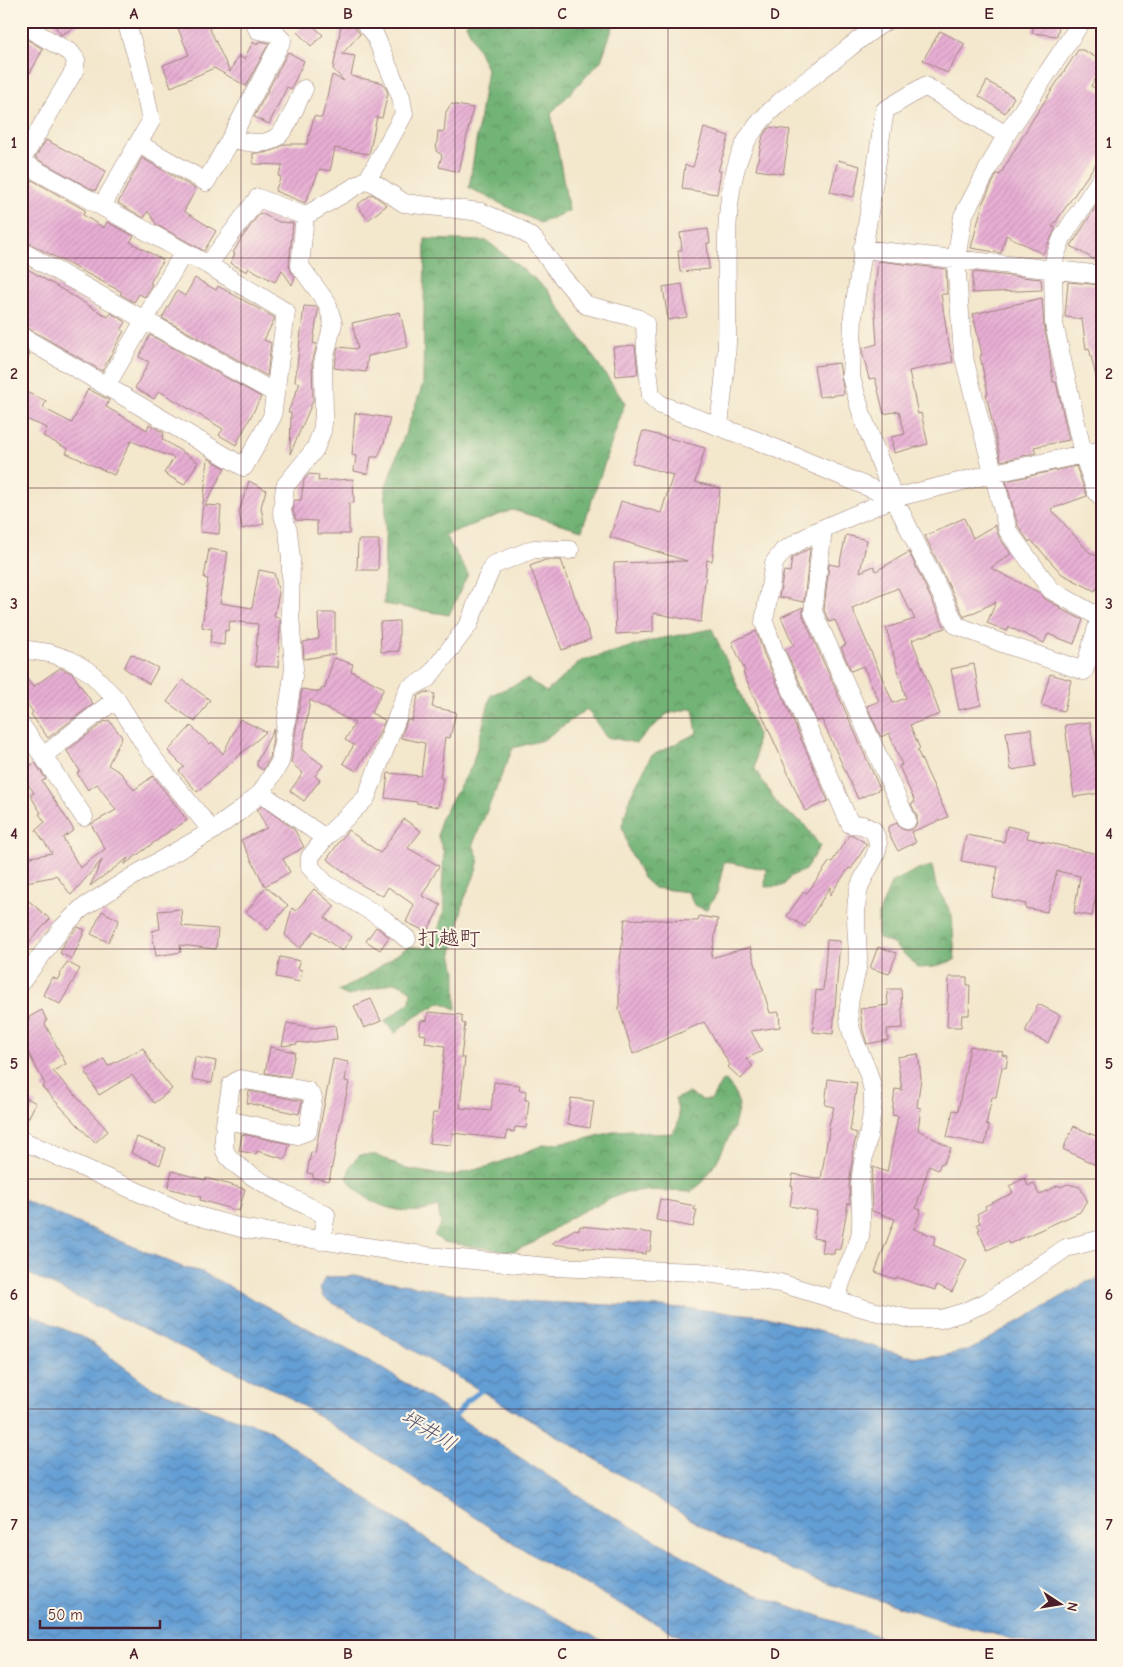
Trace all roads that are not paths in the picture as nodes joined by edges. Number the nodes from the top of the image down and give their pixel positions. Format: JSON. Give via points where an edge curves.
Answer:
{"nodes":[{"id":1,"x":126,"y":21,"type":"edge"},
{"id":2,"x":253,"y":21,"type":"edge"},
{"id":3,"x":363,"y":21,"type":"edge"},
{"id":4,"x":886,"y":21,"type":"edge"},
{"id":5,"x":1082,"y":21,"type":"edge"},
{"id":6,"x":21,"y":24,"type":"edge"},
{"id":7,"x":304,"y":89,"type":"dead end"},
{"id":8,"x":1006,"y":135,"type":"junction"},
{"id":9,"x":231,"y":138,"type":"junction"},
{"id":10,"x":138,"y":144,"type":"junction"},
{"id":11,"x":22,"y":156,"type":"edge"},
{"id":12,"x":1102,"y":177,"type":"edge"},
{"id":13,"x":368,"y":179,"type":"junction"},
{"id":14,"x":102,"y":206,"type":"junction"},
{"id":15,"x":305,"y":216,"type":"junction"},
{"id":16,"x":862,"y":249,"type":"junction"},
{"id":17,"x":21,"y":250,"type":"edge"},
{"id":18,"x":184,"y":252,"type":"junction"},
{"id":19,"x":956,"y":260,"type":"junction"},
{"id":20,"x":208,"y":265,"type":"junction"},
{"id":21,"x":1053,"y":269,"type":"junction"},
{"id":22,"x":1102,"y":275,"type":"edge"},
{"id":23,"x":144,"y":320,"type":"junction"},
{"id":24,"x":21,"y":336,"type":"edge"},
{"id":25,"x":106,"y":386,"type":"junction"},
{"id":26,"x":275,"y":392,"type":"junction"},
{"id":27,"x":719,"y":426,"type":"junction"},
{"id":28,"x":1102,"y":450,"type":"edge"},
{"id":29,"x":1083,"y":454,"type":"junction"},
{"id":30,"x":995,"y":473,"type":"junction"},
{"id":31,"x":894,"y":498,"type":"junction"},
{"id":32,"x":1102,"y":498,"type":"edge"},
{"id":33,"x":823,"y":529,"type":"junction"},
{"id":34,"x":570,"y":550,"type":"dead end"},
{"id":35,"x":1101,"y":613,"type":"edge"},
{"id":36,"x":21,"y":649,"type":"edge"},
{"id":37,"x":116,"y":699,"type":"junction"},
{"id":38,"x":21,"y":725,"type":"edge"},
{"id":39,"x":43,"y":756,"type":"junction"},
{"id":40,"x":261,"y":793,"type":"junction"},
{"id":41,"x":84,"y":817,"type":"dead end"},
{"id":42,"x":907,"y":820,"type":"dead end"},
{"id":43,"x":212,"y":831,"type":"junction"},
{"id":44,"x":325,"y":838,"type":"junction"},
{"id":45,"x":407,"y":939,"type":"dead end"},
{"id":46,"x":21,"y":982,"type":"edge"},
{"id":47,"x":227,"y":1120,"type":"junction"},
{"id":48,"x":21,"y":1140,"type":"edge"},
{"id":49,"x":1102,"y":1239,"type":"edge"},
{"id":50,"x":321,"y":1241,"type":"junction"},
{"id":51,"x":836,"y":1300,"type":"junction"}],
"edges":[{"from":1,"to":10,"type":"street","via":[[151,121]]},
{"from":2,"to":9,"type":"street","via":[[258,30],[275,33],[282,40]]},
{"from":3,"to":13,"type":"street","via":[[374,32],[402,97],[404,114]]},
{"from":4,"to":27,"type":"street","via":[[790,94],[748,139],[738,161],[729,215],[727,344]]},
{"from":5,"to":8,"type":"street"},
{"from":6,"to":11,"type":"street","via":[[71,53],[76,60],[74,72]]},
{"from":7,"to":9,"type":"street","via":[[282,132],[272,141],[246,143]]},
{"from":8,"to":16,"type":"street","via":[[925,86],[885,110]]},
{"from":8,"to":19,"type":"street","via":[[963,216]]},
{"from":9,"to":10,"type":"street","via":[[206,182]]},
{"from":10,"to":14,"type":"street"},
{"from":11,"to":14,"type":"street"},
{"from":12,"to":21,"type":"street","via":[[1062,238]]},
{"from":13,"to":15,"type":"street"},
{"from":13,"to":27,"type":"street","via":[[404,203],[481,212],[516,227],[534,239],[586,305],[645,323],[651,396],[661,405]]},
{"from":14,"to":18,"type":"street"},
{"from":15,"to":20,"type":"street","via":[[258,198]]},
{"from":15,"to":40,"type":"street","via":[[300,266],[328,303],[333,323],[323,363],[322,431],[315,449],[285,486],[282,512],[291,558],[290,615],[294,669],[280,762]]},
{"from":16,"to":19,"type":"street"},
{"from":16,"to":31,"type":"street","via":[[852,315],[851,376],[862,415]]},
{"from":17,"to":23,"type":"street"},
{"from":18,"to":20,"type":"street"},
{"from":18,"to":23,"type":"street"},
{"from":19,"to":21,"type":"street"},
{"from":19,"to":30,"type":"street","via":[[963,354]]},
{"from":20,"to":26,"type":"street","via":[[286,312]]},
{"from":21,"to":22,"type":"street"},
{"from":21,"to":29,"type":"street","via":[[1054,324]]},
{"from":23,"to":25,"type":"street"},
{"from":23,"to":26,"type":"street"},
{"from":24,"to":25,"type":"street"},
{"from":25,"to":26,"type":"street","via":[[244,467],[272,417]]},
{"from":27,"to":31,"type":"street"},
{"from":28,"to":29,"type":"street"},
{"from":29,"to":30,"type":"street"},
{"from":29,"to":32,"type":"street","via":[[1096,491]]},
{"from":30,"to":31,"type":"street"},
{"from":30,"to":35,"type":"street","via":[[1008,531],[1051,590]]},
{"from":31,"to":33,"type":"street"},
{"from":31,"to":35,"type":"street","via":[[956,625],[1084,671]]},
{"from":33,"to":42,"type":"street","via":[[813,612]]},
{"from":33,"to":51,"type":"street","via":[[783,551],[774,563],[764,622],[850,824],[873,830],[878,844],[856,900],[858,961],[848,1022],[870,1076],[872,1096],[860,1187],[862,1218],[854,1256],[843,1276]]},
{"from":34,"to":44,"type":"street","via":[[534,549],[493,565],[468,624],[428,678],[408,689],[366,798]]},
{"from":36,"to":37,"type":"street","via":[[70,660],[91,673]]},
{"from":37,"to":39,"type":"street"},
{"from":37,"to":43,"type":"street","via":[[154,758]]},
{"from":38,"to":39,"type":"street"},
{"from":39,"to":41,"type":"street"},
{"from":40,"to":43,"type":"street"},
{"from":40,"to":44,"type":"street"},
{"from":43,"to":46,"type":"street","via":[[81,909],[62,928]]},
{"from":44,"to":45,"type":"street","via":[[310,857],[310,867],[326,884],[385,920]]},
{"from":47,"to":47,"type":"street","via":[[232,1085],[240,1079],[308,1091],[313,1098],[308,1131],[297,1135]]},
{"from":47,"to":50,"type":"street","via":[[223,1140],[232,1161],[326,1215]]},
{"from":48,"to":50,"type":"street","via":[[183,1212],[245,1229]]},
{"from":49,"to":51,"type":"street","via":[[1066,1248],[987,1302],[941,1319],[911,1319]]},
{"from":50,"to":51,"type":"street","via":[[550,1268],[699,1272],[780,1283]]}]}
